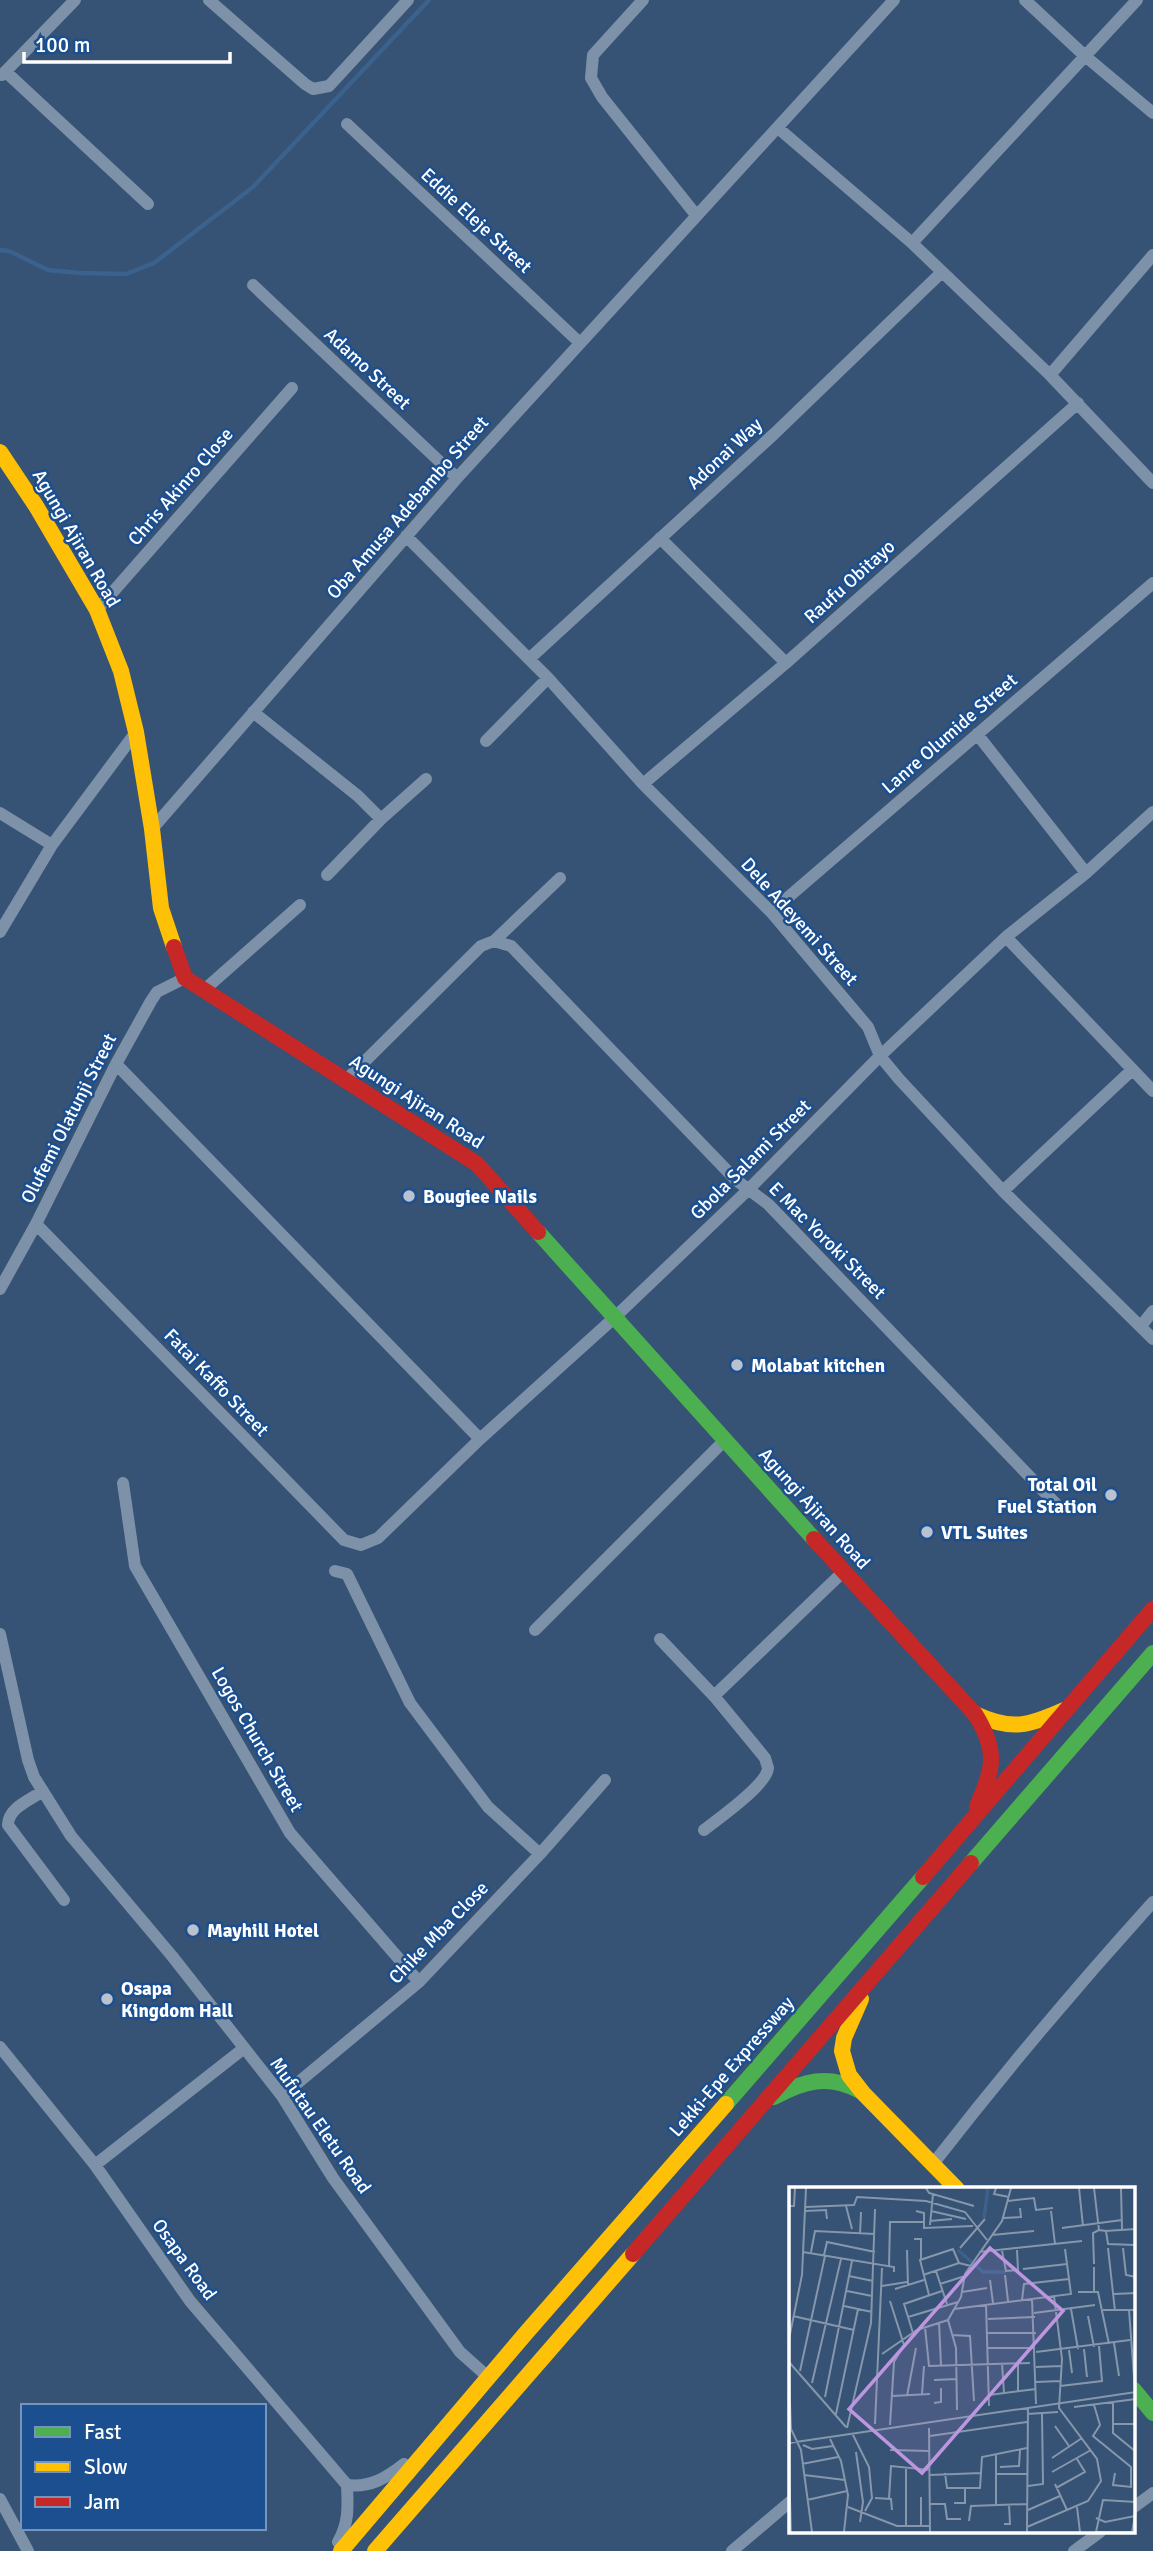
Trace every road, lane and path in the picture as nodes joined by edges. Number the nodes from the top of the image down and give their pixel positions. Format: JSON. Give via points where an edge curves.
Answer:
{"nodes":[{"id":1,"x":75,"y":0,"type":"edge"},
{"id":2,"x":209,"y":0,"type":"edge"},
{"id":3,"x":408,"y":0,"type":"edge"},
{"id":4,"x":643,"y":0,"type":"edge"},
{"id":5,"x":894,"y":0,"type":"edge"},
{"id":6,"x":1024,"y":0,"type":"edge"},
{"id":7,"x":1137,"y":0,"type":"edge"},
{"id":8,"x":1085,"y":55,"type":"junction"},
{"id":9,"x":3,"y":74,"type":"edge"},
{"id":10,"x":1153,"y":113,"type":"edge"},
{"id":11,"x":347,"y":124,"type":"dead end"},
{"id":12,"x":778,"y":128,"type":"junction"},
{"id":13,"x":148,"y":204,"type":"dead end"},
{"id":14,"x":696,"y":215,"type":"junction"},
{"id":15,"x":912,"y":243,"type":"junction"},
{"id":16,"x":1153,"y":255,"type":"edge"},
{"id":17,"x":942,"y":272,"type":"junction"},
{"id":18,"x":253,"y":285,"type":"dead end"},
{"id":19,"x":580,"y":343,"type":"junction"},
{"id":20,"x":1050,"y":375,"type":"junction"},
{"id":21,"x":292,"y":388,"type":"dead end"},
{"id":22,"x":1078,"y":403,"type":"junction"},
{"id":23,"x":0,"y":453,"type":"edge"},
{"id":24,"x":457,"y":478,"type":"junction"},
{"id":25,"x":1153,"y":483,"type":"edge"},
{"id":26,"x":406,"y":536,"type":"junction"},
{"id":27,"x":660,"y":538,"type":"junction"},
{"id":28,"x":1153,"y":583,"type":"edge"},
{"id":29,"x":97,"y":610,"type":"junction"},
{"id":30,"x":529,"y":659,"type":"junction"},
{"id":31,"x":786,"y":663,"type":"junction"},
{"id":32,"x":548,"y":678,"type":"junction"},
{"id":33,"x":253,"y":712,"type":"junction"},
{"id":34,"x":136,"y":732,"type":"junction"},
{"id":35,"x":977,"y":734,"type":"junction"},
{"id":36,"x":486,"y":741,"type":"dead end"},
{"id":37,"x":426,"y":779,"type":"dead end"},
{"id":38,"x":643,"y":784,"type":"junction"},
{"id":39,"x":0,"y":813,"type":"edge"},
{"id":40,"x":1153,"y":813,"type":"edge"},
{"id":41,"x":381,"y":819,"type":"junction"},
{"id":42,"x":152,"y":829,"type":"junction"},
{"id":43,"x":51,"y":845,"type":"junction"},
{"id":44,"x":1086,"y":873,"type":"junction"},
{"id":45,"x":327,"y":874,"type":"dead end"},
{"id":46,"x":560,"y":878,"type":"dead end"},
{"id":47,"x":300,"y":905,"type":"dead end"},
{"id":48,"x":771,"y":912,"type":"junction"},
{"id":49,"x":0,"y":932,"type":"edge"},
{"id":50,"x":1006,"y":937,"type":"junction"},
{"id":51,"x":494,"y":942,"type":"junction"},
{"id":52,"x":185,"y":978,"type":"junction"},
{"id":53,"x":204,"y":990,"type":"junction"},
{"id":54,"x":880,"y":1056,"type":"junction"},
{"id":55,"x":116,"y":1064,"type":"junction"},
{"id":56,"x":1132,"y":1070,"type":"junction"},
{"id":57,"x":346,"y":1080,"type":"junction"},
{"id":58,"x":1153,"y":1091,"type":"edge"},
{"id":59,"x":749,"y":1189,"type":"junction"},
{"id":60,"x":1003,"y":1191,"type":"junction"},
{"id":61,"x":36,"y":1224,"type":"junction"},
{"id":62,"x":0,"y":1289,"type":"edge"},
{"id":63,"x":1153,"y":1311,"type":"edge"},
{"id":64,"x":614,"y":1318,"type":"junction"},
{"id":65,"x":1140,"y":1326,"type":"junction"},
{"id":66,"x":1153,"y":1339,"type":"edge"},
{"id":67,"x":480,"y":1439,"type":"junction"},
{"id":68,"x":726,"y":1439,"type":"junction"},
{"id":69,"x":123,"y":1482,"type":"dead end"},
{"id":70,"x":1056,"y":1504,"type":"dead end"},
{"id":71,"x":378,"y":1538,"type":"joint"},
{"id":72,"x":335,"y":1571,"type":"dead end"},
{"id":73,"x":843,"y":1572,"type":"junction"},
{"id":74,"x":1153,"y":1609,"type":"edge"},
{"id":75,"x":535,"y":1630,"type":"dead end"},
{"id":76,"x":0,"y":1634,"type":"edge"},
{"id":77,"x":660,"y":1639,"type":"dead end"},
{"id":78,"x":1153,"y":1653,"type":"edge"},
{"id":79,"x":715,"y":1696,"type":"junction"},
{"id":80,"x":1064,"y":1710,"type":"junction"},
{"id":81,"x":975,"y":1714,"type":"junction"},
{"id":82,"x":605,"y":1780,"type":"dead end"},
{"id":83,"x":43,"y":1791,"type":"junction"},
{"id":84,"x":967,"y":1828,"type":"junction"},
{"id":85,"x":704,"y":1830,"type":"dead end"},
{"id":86,"x":540,"y":1854,"type":"junction"},
{"id":87,"x":64,"y":1900,"type":"dead end"},
{"id":88,"x":1153,"y":1902,"type":"edge"},
{"id":89,"x":878,"y":1968,"type":"junction"},
{"id":90,"x":419,"y":1982,"type":"junction"},
{"id":91,"x":0,"y":2048,"type":"edge"},
{"id":92,"x":243,"y":2049,"type":"junction"},
{"id":93,"x":863,"y":2093,"type":"junction"},
{"id":94,"x":282,"y":2096,"type":"junction"},
{"id":95,"x":750,"y":2117,"type":"junction"},
{"id":96,"x":933,"y":2164,"type":"junction"},
{"id":97,"x":95,"y":2165,"type":"junction"},
{"id":98,"x":955,"y":2187,"type":"edge"},
{"id":99,"x":488,"y":2377,"type":"junction"},
{"id":100,"x":1136,"y":2392,"type":"edge"},
{"id":101,"x":1153,"y":2413,"type":"edge"},
{"id":102,"x":430,"y":2444,"type":"junction"},
{"id":103,"x":347,"y":2485,"type":"junction"},
{"id":104,"x":1153,"y":2493,"type":"edge"},
{"id":105,"x":0,"y":2499,"type":"edge"},
{"id":106,"x":789,"y":2503,"type":"edge"},
{"id":107,"x":1136,"y":2506,"type":"edge"},
{"id":108,"x":1097,"y":2534,"type":"edge"},
{"id":109,"x":28,"y":2551,"type":"edge"},
{"id":110,"x":334,"y":2551,"type":"edge"},
{"id":111,"x":341,"y":2551,"type":"edge"},
{"id":112,"x":376,"y":2551,"type":"edge"},
{"id":113,"x":732,"y":2551,"type":"edge"},
{"id":114,"x":1074,"y":2551,"type":"edge"}],
"edges":[{"from":1,"to":9,"type":"street"},
{"from":2,"to":3,"type":"street","via":[[313,89],[329,86]]},
{"from":4,"to":14,"type":"street","via":[[593,55],[591,78]]},
{"from":5,"to":12,"type":"street","name":"Oba Amusa Adebambo Street"},
{"from":6,"to":8,"type":"street"},
{"from":7,"to":8,"type":"street"},
{"from":8,"to":10,"type":"street"},
{"from":8,"to":15,"type":"street"},
{"from":9,"to":13,"type":"street"},
{"from":11,"to":19,"type":"street","name":"Eddie Eleje Street"},
{"from":12,"to":14,"type":"street","name":"Oba Amusa Adebambo Street"},
{"from":12,"to":15,"type":"street"},
{"from":14,"to":19,"type":"street","name":"Oba Amusa Adebambo Street"},
{"from":15,"to":17,"type":"street"},
{"from":16,"to":20,"type":"street"},
{"from":17,"to":20,"type":"street"},
{"from":17,"to":27,"type":"street","name":"Adonai Way"},
{"from":18,"to":24,"type":"street","name":"Adamo Street"},
{"from":19,"to":24,"type":"street","name":"Oba Amusa Adebambo Street"},
{"from":20,"to":22,"type":"street"},
{"from":21,"to":29,"type":"street","name":"Chris Akinro Close"},
{"from":22,"to":25,"type":"street"},
{"from":22,"to":31,"type":"street","name":"Raufu Obitayo"},
{"from":23,"to":29,"type":"main road","name":"Agungi Ajiran Road"},
{"from":24,"to":26,"type":"street","name":"Oba Amusa Adebambo Street"},
{"from":26,"to":30,"type":"street","name":"Dele Adeyemi Street"},
{"from":26,"to":33,"type":"street","name":"Oba Amusa Adebambo Street"},
{"from":27,"to":30,"type":"street","name":"Adonai Way"},
{"from":27,"to":31,"type":"street"},
{"from":28,"to":35,"type":"street","name":"Lanre Olumide Street"},
{"from":29,"to":34,"type":"main road","name":"Agungi Ajiran Road","via":[[121,671]]},
{"from":30,"to":32,"type":"street","name":"Dele Adeyemi Street"},
{"from":31,"to":38,"type":"street","name":"Raufu Obitayo"},
{"from":32,"to":36,"type":"street"},
{"from":32,"to":38,"type":"street","name":"Dele Adeyemi Street"},
{"from":33,"to":41,"type":"street"},
{"from":33,"to":42,"type":"street","name":"Oba Amusa Adebambo Street"},
{"from":34,"to":42,"type":"main road","name":"Agungi Ajiran Road"},
{"from":34,"to":43,"type":"street"},
{"from":35,"to":44,"type":"street"},
{"from":35,"to":48,"type":"street","name":"Lanre Olumide Street"},
{"from":37,"to":41,"type":"street"},
{"from":38,"to":48,"type":"street","name":"Dele Adeyemi Street"},
{"from":39,"to":43,"type":"street"},
{"from":40,"to":44,"type":"street","name":"Gbola Salami Street"},
{"from":41,"to":45,"type":"street"},
{"from":42,"to":52,"type":"main road","name":"Agungi Ajiran Road","via":[[161,908]]},
{"from":43,"to":49,"type":"street"},
{"from":44,"to":50,"type":"street","name":"Gbola Salami Street"},
{"from":46,"to":51,"type":"street"},
{"from":47,"to":53,"type":"street"},
{"from":48,"to":54,"type":"street","name":"Dele Adeyemi Street","via":[[868,1027]]},
{"from":50,"to":54,"type":"street","name":"Gbola Salami Street"},
{"from":50,"to":56,"type":"street"},
{"from":51,"to":57,"type":"street","via":[[481,946]]},
{"from":51,"to":59,"type":"street","name":"E Mac Yoroki Street","via":[[511,946]]},
{"from":52,"to":53,"type":"main road","name":"Agungi Ajiran Road"},
{"from":52,"to":55,"type":"street","name":"Olufemi Olatunji Street","via":[[157,992]]},
{"from":53,"to":57,"type":"main road","name":"Agungi Ajiran Road"},
{"from":54,"to":59,"type":"street","name":"Gbola Salami Street"},
{"from":54,"to":60,"type":"street","name":"Dele Adeyemi Street"},
{"from":55,"to":61,"type":"street","name":"Olufemi Olatunji Street"},
{"from":55,"to":67,"type":"street"},
{"from":56,"to":58,"type":"street"},
{"from":56,"to":60,"type":"street"},
{"from":57,"to":64,"type":"main road","name":"Agungi Ajiran Road","via":[[477,1164]]},
{"from":59,"to":64,"type":"street","name":"Gbola Salami Street"},
{"from":59,"to":70,"type":"street","name":"E Mac Yoroki Street"},
{"from":60,"to":65,"type":"street","name":"Dele Adeyemi Street"},
{"from":61,"to":62,"type":"street","name":"Olufemi Olatunji Street"},
{"from":61,"to":71,"type":"street","name":"Fatai Kaffo Street","via":[[344,1540],[361,1545]]},
{"from":63,"to":65,"type":"street"},
{"from":64,"to":67,"type":"street","name":"Gbola Salami Street"},
{"from":64,"to":68,"type":"main road","name":"Agungi Ajiran Road"},
{"from":65,"to":66,"type":"street","name":"Dele Adeyemi Street"},
{"from":67,"to":71,"type":"street","name":"Gbola Salami Street"},
{"from":68,"to":73,"type":"main road","name":"Agungi Ajiran Road"},
{"from":68,"to":75,"type":"street"},
{"from":69,"to":90,"type":"street","name":"Logos Church Street","via":[[135,1566],[290,1833]]},
{"from":72,"to":86,"type":"street","via":[[347,1574],[410,1703],[488,1807]]},
{"from":73,"to":79,"type":"street"},
{"from":73,"to":81,"type":"main road","name":"Agungi Ajiran Road"},
{"from":74,"to":80,"type":"main road","name":"Lekki-Epe Expressway"},
{"from":76,"to":83,"type":"street","name":"Mufutau Eletu Road","via":[[28,1760]]},
{"from":77,"to":79,"type":"street"},
{"from":78,"to":89,"type":"main road"},
{"from":79,"to":85,"type":"street","via":[[765,1758],[768,1768],[750,1793]]},
{"from":80,"to":81,"type":"main road","via":[[1030,1725],[1013,1726],[996,1725]]},
{"from":80,"to":84,"type":"main road","name":"Lekki-Epe Expressway"},
{"from":81,"to":84,"type":"main road","via":[[990,1736],[992,1767]]},
{"from":82,"to":86,"type":"street","name":"Chike Mba Close"},
{"from":83,"to":87,"type":"street","via":[[13,1811],[8,1825]]},
{"from":83,"to":92,"type":"street","name":"Mufutau Eletu Road","via":[[71,1836]]},
{"from":84,"to":99,"type":"main road","name":"Lekki-Epe Expressway"},
{"from":86,"to":90,"type":"street","name":"Chike Mba Close"},
{"from":88,"to":96,"type":"street","via":[[1025,2048]]},
{"from":89,"to":93,"type":"main road","via":[[848,2024],[842,2051],[849,2075]]},
{"from":89,"to":95,"type":"main road"},
{"from":90,"to":94,"type":"street","name":"Chike Mba Close"},
{"from":91,"to":97,"type":"street","name":"Osapa Road"},
{"from":92,"to":94,"type":"street","name":"Mufutau Eletu Road"},
{"from":92,"to":97,"type":"street"},
{"from":93,"to":95,"type":"main road","via":[[837,2080],[810,2080],[774,2097]]},
{"from":93,"to":96,"type":"main road"},
{"from":94,"to":99,"type":"street","name":"Mufutau Eletu Road","via":[[333,2178],[460,2352]]},
{"from":95,"to":112,"type":"main road"},
{"from":96,"to":98,"type":"main road"},
{"from":97,"to":103,"type":"street","name":"Osapa Road","via":[[190,2301]]},
{"from":99,"to":102,"type":"main road","name":"Lekki-Epe Expressway"},
{"from":100,"to":101,"type":"main road"},
{"from":102,"to":103,"type":"street","via":[[383,2480]]},
{"from":102,"to":111,"type":"main road","name":"Lekki-Epe Expressway"},
{"from":103,"to":110,"type":"street","via":[[349,2510]]},
{"from":104,"to":107,"type":"street"},
{"from":105,"to":109,"type":"street"},
{"from":106,"to":113,"type":"street"},
{"from":108,"to":114,"type":"street"}]}
